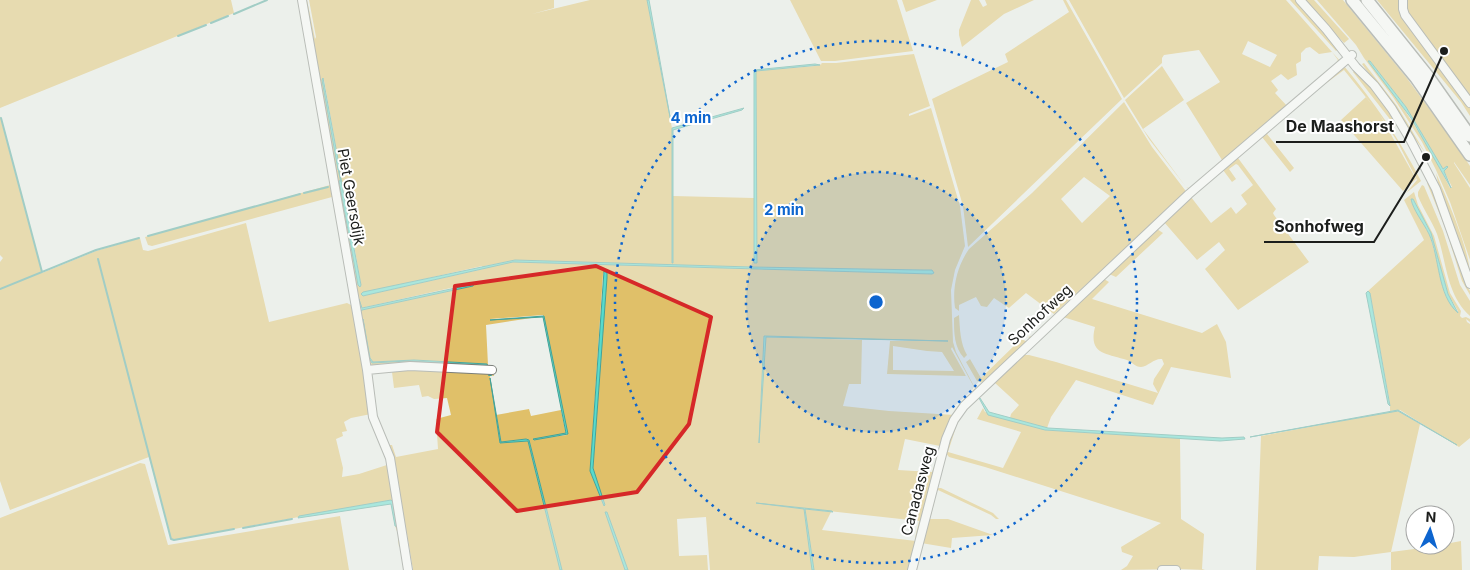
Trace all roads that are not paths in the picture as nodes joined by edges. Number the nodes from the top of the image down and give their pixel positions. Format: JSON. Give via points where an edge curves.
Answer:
{"nodes":[{"id":1,"x":302,"y":0,"type":"edge"},
{"id":2,"x":1300,"y":0,"type":"edge"},
{"id":3,"x":1352,"y":0,"type":"edge"},
{"id":4,"x":1367,"y":0,"type":"edge"},
{"id":5,"x":1403,"y":0,"type":"edge"},
{"id":6,"x":1350,"y":56,"type":"junction"},
{"id":7,"x":1470,"y":103,"type":"edge"},
{"id":8,"x":1470,"y":136,"type":"edge"},
{"id":9,"x":1470,"y":155,"type":"edge"},
{"id":10,"x":1470,"y":284,"type":"edge"},
{"id":11,"x":368,"y":370,"type":"junction"},
{"id":12,"x":492,"y":370,"type":"dead end"},
{"id":13,"x":954,"y":420,"type":"joint"},
{"id":14,"x":408,"y":570,"type":"edge"},
{"id":15,"x":912,"y":570,"type":"edge"},
{"id":16,"x":1162,"y":570,"type":"edge"},
{"id":17,"x":1176,"y":570,"type":"edge"}],
"edges":[{"from":1,"to":11,"type":"street","name":"Piet Geersdijk"},
{"from":2,"to":6,"type":"street"},
{"from":3,"to":9,"type":"highway","via":[[1416,78]]},
{"from":4,"to":8,"type":"highway","via":[[1422,68]]},
{"from":5,"to":7,"type":"street","via":[[1405,15]]},
{"from":6,"to":10,"type":"street","via":[[1392,109],[1422,159]]},
{"from":6,"to":13,"type":"street","name":"Sonhofweg","via":[[1189,194],[980,390]]},
{"from":11,"to":12,"type":"street","via":[[410,366]]},
{"from":11,"to":14,"type":"street","name":"Piet Geersdijk","via":[[373,417],[390,458]]},
{"from":13,"to":15,"type":"street","name":"Canadasweg","via":[[943,449]]},
{"from":16,"to":17,"type":"street"}]}
